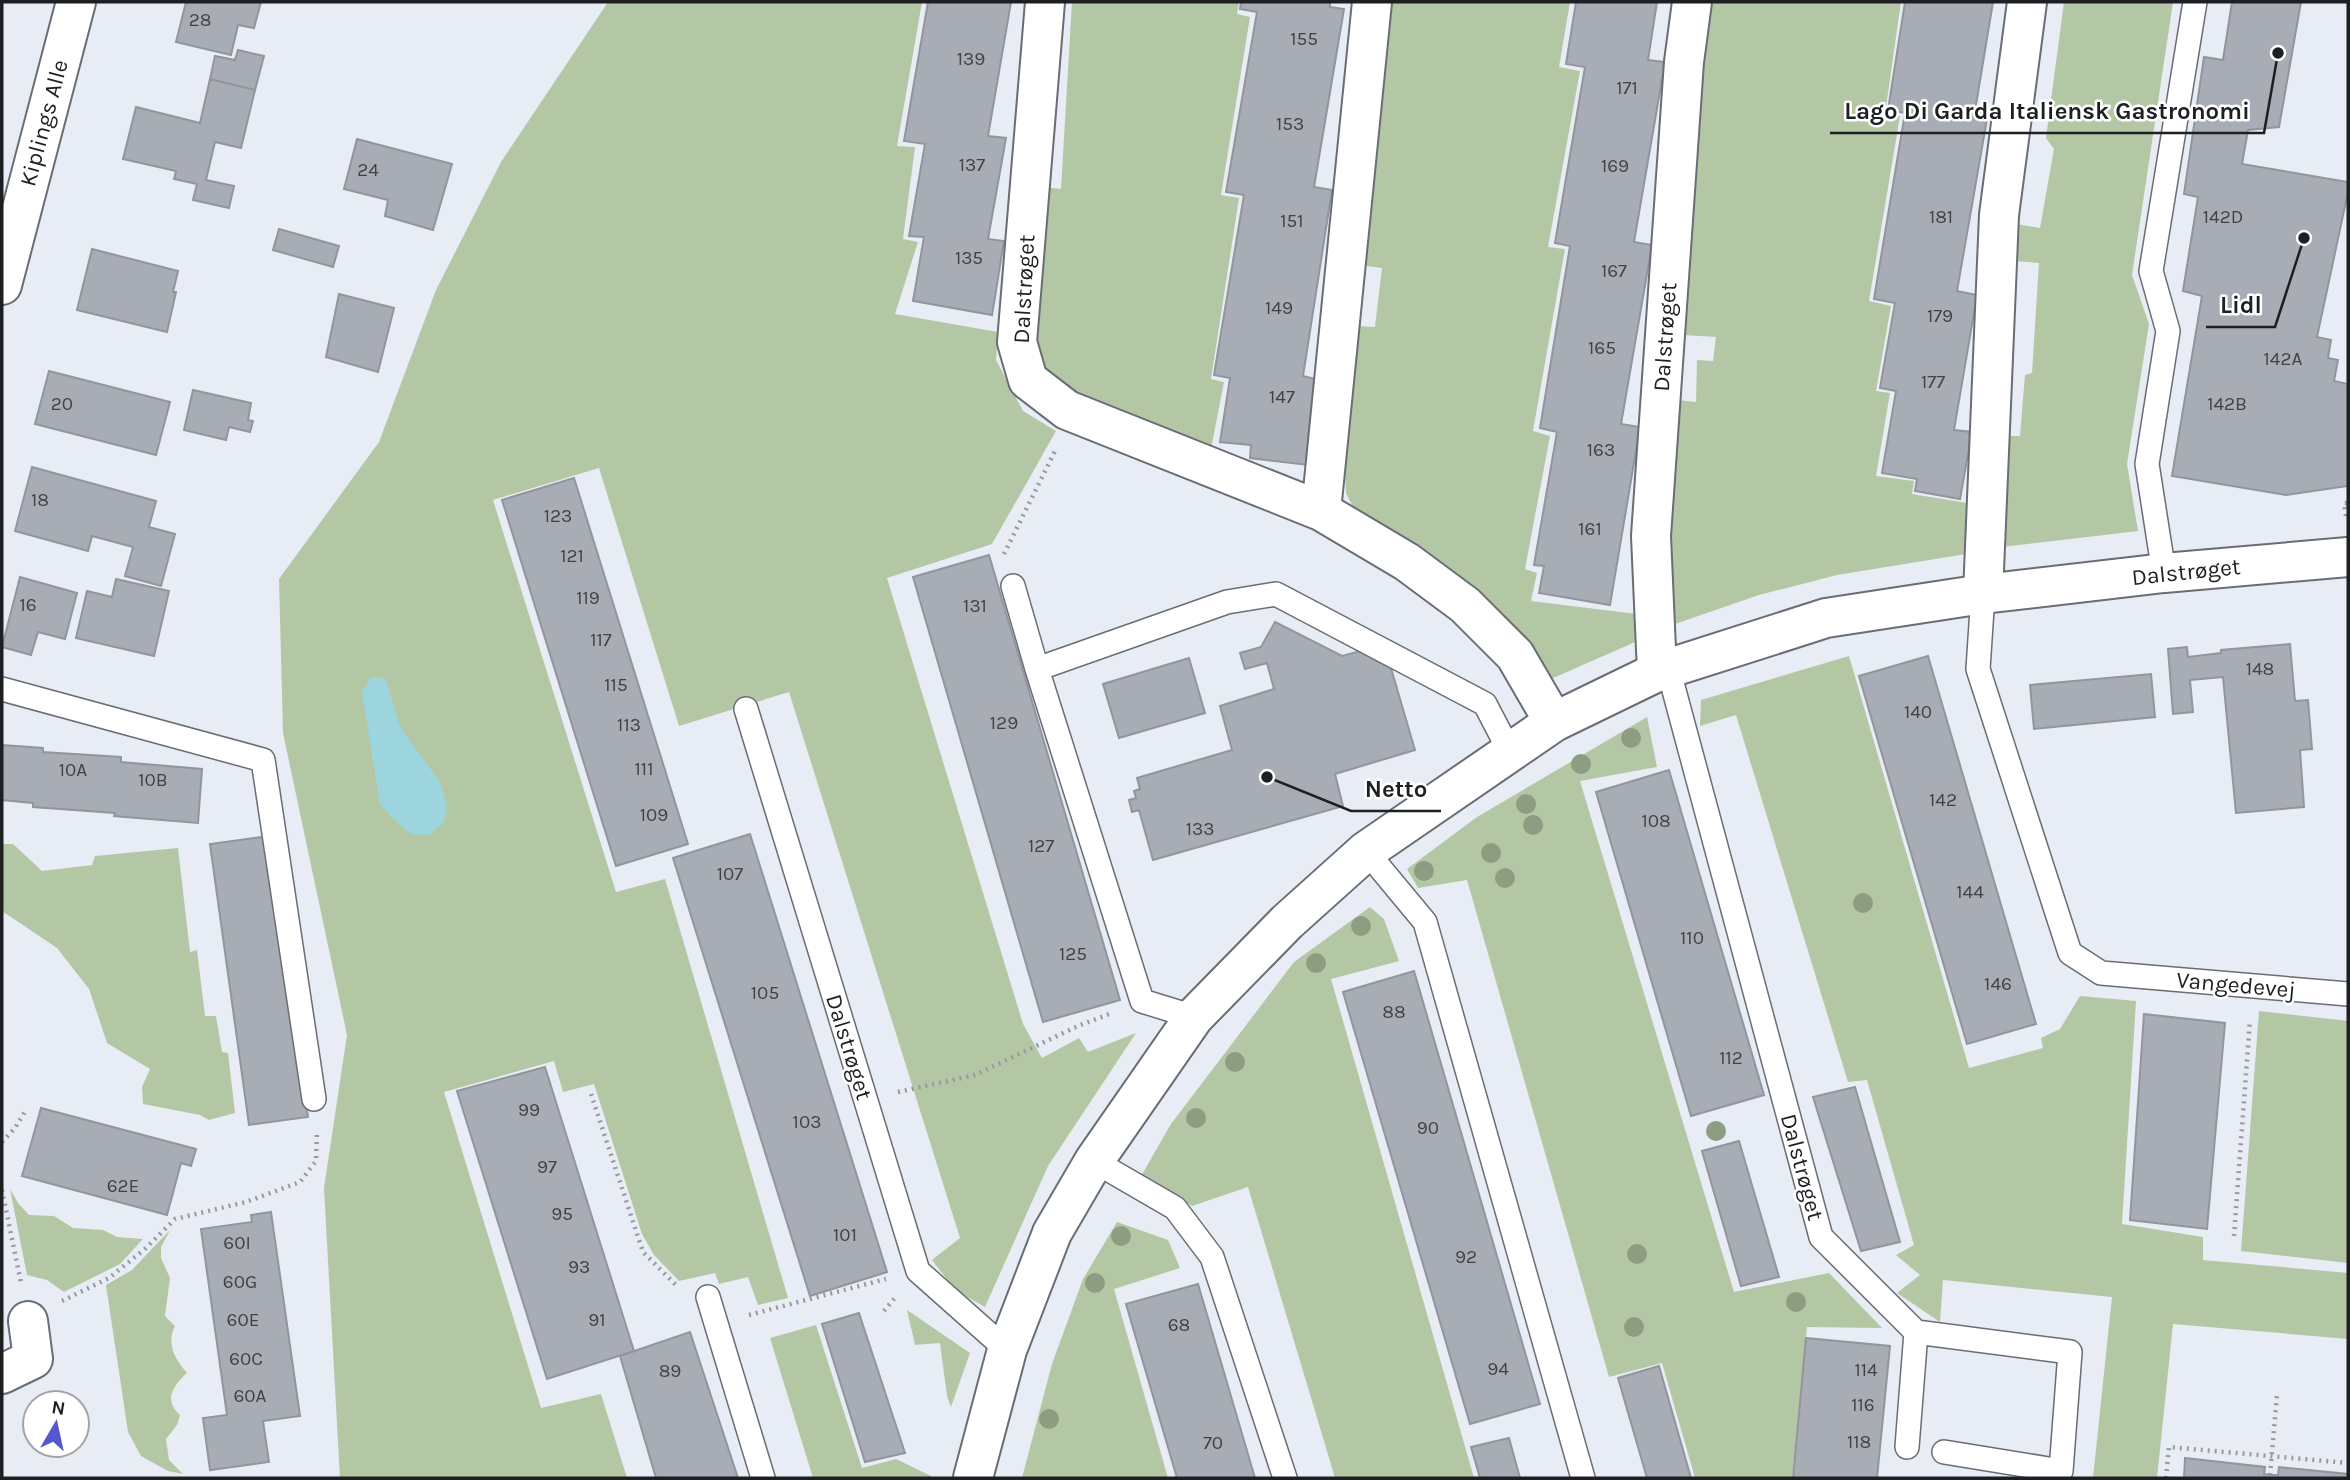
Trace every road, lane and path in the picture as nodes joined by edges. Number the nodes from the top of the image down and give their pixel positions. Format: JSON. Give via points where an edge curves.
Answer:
{"nodes":[{"id":1,"x":76,"y":2,"type":"edge"},
{"id":2,"x":1045,"y":2,"type":"edge"},
{"id":3,"x":1372,"y":2,"type":"edge"},
{"id":4,"x":1692,"y":2,"type":"edge"},
{"id":5,"x":2027,"y":2,"type":"edge"},
{"id":6,"x":2195,"y":2,"type":"edge"},
{"id":7,"x":2,"y":285,"type":"edge"},
{"id":8,"x":1074,"y":414,"type":"junction"},
{"id":9,"x":1321,"y":511,"type":"junction"},
{"id":10,"x":2348,"y":557,"type":"edge"},
{"id":11,"x":2164,"y":573,"type":"junction"},
{"id":12,"x":1013,"y":586,"type":"joint"},
{"id":13,"x":1983,"y":594,"type":"junction"},
{"id":14,"x":1037,"y":669,"type":"junction"},
{"id":15,"x":1663,"y":670,"type":"junction"},
{"id":16,"x":2,"y":689,"type":"edge"},
{"id":17,"x":746,"y":709,"type":"dead end"},
{"id":18,"x":1553,"y":722,"type":"junction"},
{"id":19,"x":1510,"y":752,"type":"junction"},
{"id":20,"x":1366,"y":851,"type":"junction"},
{"id":21,"x":2253,"y":986,"type":"junction"},
{"id":22,"x":2348,"y":995,"type":"edge"},
{"id":23,"x":1142,"y":1001,"type":"junction"},
{"id":24,"x":1194,"y":1017,"type":"junction"},
{"id":25,"x":591,"y":1094,"type":"dead end"},
{"id":26,"x":314,"y":1099,"type":"joint"},
{"id":27,"x":865,"y":1099,"type":"junction"},
{"id":28,"x":26,"y":1110,"type":"dead end"},
{"id":29,"x":2,"y":1142,"type":"edge"},
{"id":30,"x":1094,"y":1161,"type":"junction"},
{"id":31,"x":2,"y":1190,"type":"edge"},
{"id":32,"x":2234,"y":1236,"type":"dead end"},
{"id":33,"x":918,"y":1271,"type":"junction"},
{"id":34,"x":708,"y":1297,"type":"joint"},
{"id":35,"x":28,"y":1321,"type":"junction"},
{"id":36,"x":716,"y":1324,"type":"junction"},
{"id":37,"x":1916,"y":1332,"type":"junction"},
{"id":38,"x":1007,"y":1350,"type":"junction"},
{"id":39,"x":2,"y":1374,"type":"edge"},
{"id":40,"x":2277,"y":1395,"type":"dead end"},
{"id":41,"x":1907,"y":1447,"type":"dead end"},
{"id":42,"x":1944,"y":1451,"type":"dead end"},
{"id":43,"x":2273,"y":1456,"type":"junction"},
{"id":44,"x":2348,"y":1463,"type":"edge"},
{"id":45,"x":2270,"y":1475,"type":"dead end"},
{"id":46,"x":763,"y":1478,"type":"edge"},
{"id":47,"x":973,"y":1478,"type":"edge"},
{"id":48,"x":1285,"y":1478,"type":"edge"},
{"id":49,"x":1583,"y":1478,"type":"edge"},
{"id":50,"x":2166,"y":1478,"type":"edge"}],
"edges":[{"from":1,"to":7,"type":"street","name":"Kiplings Alle"},
{"from":2,"to":8,"type":"street","name":"Dalstrøget","via":[[1017,342],[1028,380]]},
{"from":3,"to":9,"type":"street"},
{"from":4,"to":15,"type":"street","name":"Dalstrøget","via":[[1651,536]]},
{"from":5,"to":13,"type":"street","via":[[1999,215]]},
{"from":6,"to":11,"type":"lane","via":[[2151,271],[2168,331],[2147,464]]},
{"from":8,"to":9,"type":"street","name":"Dalstrøget"},
{"from":8,"to":12,"type":"path","via":[[1003,558]]},
{"from":9,"to":18,"type":"street","name":"Dalstrøget","via":[[1407,562],[1465,605],[1515,654]]},
{"from":10,"to":11,"type":"street","name":"Dalstrøget"},
{"from":11,"to":13,"type":"street","name":"Dalstrøget"},
{"from":12,"to":14,"type":"lane"},
{"from":13,"to":15,"type":"street","name":"Dalstrøget","via":[[1826,618]]},
{"from":13,"to":21,"type":"lane","name":"Vangedevej","via":[[1978,669],[2070,953],[2101,973]]},
{"from":14,"to":19,"type":"lane","via":[[1227,602],[1276,594],[1485,704]]},
{"from":14,"to":23,"type":"lane"},
{"from":15,"to":18,"type":"street","name":"Dalstrøget"},
{"from":15,"to":37,"type":"lane","name":"Dalstrøget","via":[[1821,1237]]},
{"from":16,"to":26,"type":"lane","via":[[262,760]]},
{"from":17,"to":27,"type":"lane","name":"Dalstrøget"},
{"from":18,"to":19,"type":"street","name":"Dalstrøget"},
{"from":19,"to":20,"type":"street","name":"Dalstrøget"},
{"from":20,"to":24,"type":"street","name":"Dalstrøget","via":[[1287,922]]},
{"from":20,"to":49,"type":"lane","via":[[1424,922]]},
{"from":21,"to":22,"type":"lane","name":"Vangedevej"},
{"from":21,"to":32,"type":"path"},
{"from":23,"to":24,"type":"lane"},
{"from":23,"to":27,"type":"path","via":[[975,1075]]},
{"from":24,"to":30,"type":"street","name":"Dalstrøget"},
{"from":25,"to":34,"type":"path","via":[[643,1252],[683,1292]]},
{"from":26,"to":35,"type":"path","via":[[316,1161],[300,1182],[246,1202],[175,1219],[109,1278]]},
{"from":27,"to":33,"type":"lane","name":"Dalstrøget"},
{"from":28,"to":29,"type":"path"},
{"from":30,"to":38,"type":"street","name":"Dalstrøget","via":[[1052,1233]]},
{"from":30,"to":48,"type":"lane","via":[[1175,1208],[1212,1257]]},
{"from":31,"to":35,"type":"path"},
{"from":33,"to":36,"type":"path"},
{"from":33,"to":38,"type":"lane"},
{"from":34,"to":36,"type":"lane"},
{"from":35,"to":39,"type":"street","via":[[33,1359]]},
{"from":36,"to":46,"type":"lane"},
{"from":37,"to":41,"type":"lane"},
{"from":37,"to":42,"type":"lane","via":[[2070,1352],[2061,1471]]},
{"from":38,"to":47,"type":"street","name":"Dalstrøget"},
{"from":40,"to":43,"type":"path"},
{"from":43,"to":44,"type":"path"},
{"from":43,"to":45,"type":"path"},
{"from":43,"to":50,"type":"path","via":[[2169,1447]]}]}
